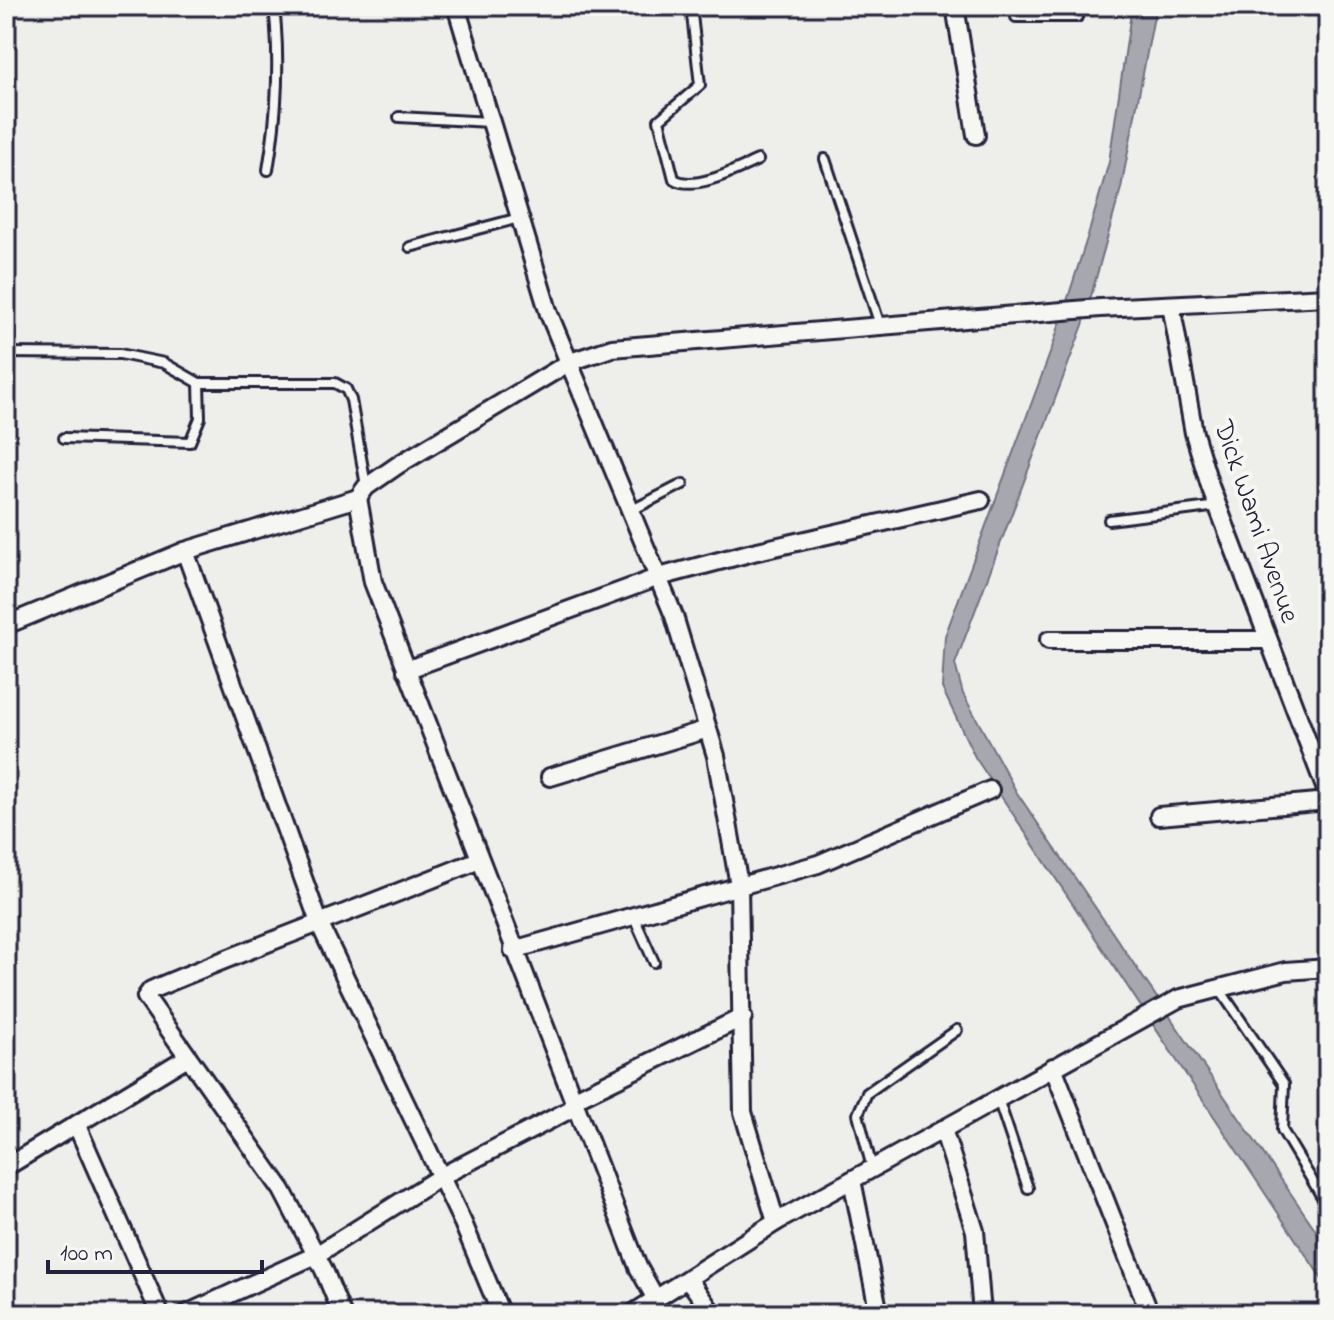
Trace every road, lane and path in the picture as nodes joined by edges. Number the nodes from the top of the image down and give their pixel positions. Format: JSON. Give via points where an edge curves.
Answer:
{"nodes":[{"id":1,"x":274,"y":6,"type":"edge"},
{"id":2,"x":456,"y":6,"type":"edge"},
{"id":3,"x":691,"y":6,"type":"edge"},
{"id":4,"x":955,"y":6,"type":"edge"},
{"id":5,"x":1081,"y":6,"type":"edge"},
{"id":6,"x":1016,"y":17,"type":"dead end"},
{"id":7,"x":399,"y":117,"type":"dead end"},
{"id":8,"x":490,"y":122,"type":"junction"},
{"id":9,"x":976,"y":135,"type":"dead end"},
{"id":10,"x":825,"y":159,"type":"dead end"},
{"id":11,"x":758,"y":160,"type":"dead end"},
{"id":12,"x":268,"y":170,"type":"dead end"},
{"id":13,"x":519,"y":218,"type":"junction"},
{"id":14,"x":410,"y":247,"type":"dead end"},
{"id":15,"x":1328,"y":297,"type":"edge"},
{"id":16,"x":1171,"y":305,"type":"junction"},
{"id":17,"x":880,"y":325,"type":"junction"},
{"id":18,"x":6,"y":353,"type":"edge"},
{"id":19,"x":570,"y":362,"type":"junction"},
{"id":20,"x":199,"y":383,"type":"junction"},
{"id":21,"x":64,"y":438,"type":"dead end"},
{"id":22,"x":683,"y":484,"type":"dead end"},
{"id":23,"x":362,"y":492,"type":"junction"},
{"id":24,"x":981,"y":500,"type":"dead end"},
{"id":25,"x":1218,"y":506,"type":"junction"},
{"id":26,"x":632,"y":510,"type":"junction"},
{"id":27,"x":1109,"y":520,"type":"dead end"},
{"id":28,"x":185,"y":551,"type":"junction"},
{"id":29,"x":659,"y":577,"type":"junction"},
{"id":30,"x":6,"y":625,"type":"edge"},
{"id":31,"x":1049,"y":640,"type":"dead end"},
{"id":32,"x":1267,"y":640,"type":"junction"},
{"id":33,"x":406,"y":670,"type":"junction"},
{"id":34,"x":708,"y":729,"type":"junction"},
{"id":35,"x":550,"y":777,"type":"dead end"},
{"id":36,"x":990,"y":790,"type":"dead end"},
{"id":37,"x":1328,"y":798,"type":"edge"},
{"id":38,"x":1159,"y":816,"type":"dead end"},
{"id":39,"x":479,"y":860,"type":"junction"},
{"id":40,"x":739,"y":885,"type":"junction"},
{"id":41,"x":633,"y":914,"type":"junction"},
{"id":42,"x":320,"y":925,"type":"junction"},
{"id":43,"x":513,"y":950,"type":"junction"},
{"id":44,"x":654,"y":962,"type":"dead end"},
{"id":45,"x":1328,"y":968,"type":"edge"},
{"id":46,"x":1218,"y":987,"type":"junction"},
{"id":47,"x":743,"y":1017,"type":"junction"},
{"id":48,"x":957,"y":1030,"type":"dead end"},
{"id":49,"x":186,"y":1058,"type":"junction"},
{"id":50,"x":1053,"y":1067,"type":"junction"},
{"id":51,"x":998,"y":1099,"type":"junction"},
{"id":52,"x":574,"y":1104,"type":"junction"},
{"id":53,"x":77,"y":1126,"type":"junction"},
{"id":54,"x":943,"y":1129,"type":"junction"},
{"id":55,"x":6,"y":1167,"type":"edge"},
{"id":56,"x":872,"y":1169,"type":"junction"},
{"id":57,"x":440,"y":1177,"type":"junction"},
{"id":58,"x":852,"y":1180,"type":"junction"},
{"id":59,"x":1028,"y":1188,"type":"dead end"},
{"id":60,"x":1328,"y":1207,"type":"edge"},
{"id":61,"x":776,"y":1222,"type":"junction"},
{"id":62,"x":316,"y":1255,"type":"junction"},
{"id":63,"x":688,"y":1279,"type":"junction"},
{"id":64,"x":656,"y":1299,"type":"junction"},
{"id":65,"x":160,"y":1314,"type":"edge"},
{"id":66,"x":186,"y":1314,"type":"edge"},
{"id":67,"x":342,"y":1314,"type":"edge"},
{"id":68,"x":501,"y":1314,"type":"edge"},
{"id":69,"x":632,"y":1314,"type":"edge"},
{"id":70,"x":713,"y":1314,"type":"edge"},
{"id":71,"x":879,"y":1314,"type":"edge"},
{"id":72,"x":982,"y":1314,"type":"edge"},
{"id":73,"x":1150,"y":1314,"type":"edge"}],
"edges":[{"from":1,"to":12,"type":"lane","via":[[274,136]]},
{"from":2,"to":8,"type":"street"},
{"from":3,"to":11,"type":"lane","via":[[700,85],[662,116],[659,125],[674,179],[685,183],[725,174]]},
{"from":4,"to":9,"type":"street"},
{"from":5,"to":6,"type":"lane","via":[[1077,17]]},
{"from":7,"to":8,"type":"lane"},
{"from":8,"to":13,"type":"street"},
{"from":10,"to":17,"type":"lane"},
{"from":13,"to":14,"type":"lane"},
{"from":13,"to":19,"type":"street"},
{"from":15,"to":16,"type":"street"},
{"from":16,"to":17,"type":"street"},
{"from":16,"to":25,"type":"street","name":"Dick Wami Avenue","via":[[1194,433]]},
{"from":17,"to":19,"type":"street","via":[[612,348]]},
{"from":18,"to":20,"type":"lane","via":[[120,354],[164,363]]},
{"from":19,"to":23,"type":"street"},
{"from":19,"to":26,"type":"street"},
{"from":20,"to":21,"type":"lane","via":[[200,418],[190,442]]},
{"from":20,"to":23,"type":"lane","via":[[335,383],[346,389]]},
{"from":22,"to":26,"type":"lane"},
{"from":23,"to":28,"type":"street"},
{"from":23,"to":33,"type":"street","via":[[373,582]]},
{"from":24,"to":29,"type":"street"},
{"from":25,"to":27,"type":"lane"},
{"from":25,"to":32,"type":"street","name":"Dick Wami Avenue"},
{"from":26,"to":29,"type":"street"},
{"from":28,"to":30,"type":"street"},
{"from":28,"to":42,"type":"street"},
{"from":29,"to":33,"type":"street"},
{"from":29,"to":34,"type":"street"},
{"from":31,"to":32,"type":"street"},
{"from":32,"to":37,"type":"street","name":"Dick Wami Avenue"},
{"from":33,"to":39,"type":"street"},
{"from":34,"to":35,"type":"street"},
{"from":34,"to":40,"type":"street"},
{"from":36,"to":40,"type":"street","via":[[818,864]]},
{"from":37,"to":38,"type":"street"},
{"from":39,"to":42,"type":"street"},
{"from":39,"to":43,"type":"street"},
{"from":40,"to":41,"type":"street"},
{"from":40,"to":47,"type":"street"},
{"from":41,"to":43,"type":"street"},
{"from":41,"to":44,"type":"lane"},
{"from":42,"to":49,"type":"street","via":[[151,990],[147,1003]]},
{"from":42,"to":57,"type":"street"},
{"from":43,"to":52,"type":"street"},
{"from":45,"to":46,"type":"street","via":[[1286,971]]},
{"from":46,"to":50,"type":"street","via":[[1178,999]]},
{"from":46,"to":60,"type":"lane","via":[[1284,1084],[1282,1130]]},
{"from":47,"to":52,"type":"street"},
{"from":47,"to":61,"type":"street","via":[[743,1112]]},
{"from":48,"to":56,"type":"lane","via":[[867,1093],[858,1114]]},
{"from":49,"to":53,"type":"street"},
{"from":49,"to":62,"type":"street","via":[[256,1149]]},
{"from":50,"to":51,"type":"street"},
{"from":50,"to":73,"type":"street"},
{"from":51,"to":54,"type":"street"},
{"from":51,"to":59,"type":"lane"},
{"from":52,"to":57,"type":"street"},
{"from":52,"to":64,"type":"street","via":[[638,1267]]},
{"from":53,"to":55,"type":"street"},
{"from":53,"to":65,"type":"street"},
{"from":54,"to":56,"type":"street"},
{"from":54,"to":72,"type":"street","via":[[975,1231]]},
{"from":56,"to":58,"type":"street"},
{"from":57,"to":62,"type":"street"},
{"from":57,"to":68,"type":"street"},
{"from":58,"to":61,"type":"street"},
{"from":58,"to":71,"type":"street"},
{"from":61,"to":63,"type":"street"},
{"from":62,"to":66,"type":"street"},
{"from":62,"to":67,"type":"street"},
{"from":63,"to":64,"type":"street"},
{"from":63,"to":70,"type":"street"},
{"from":64,"to":69,"type":"street"}]}
